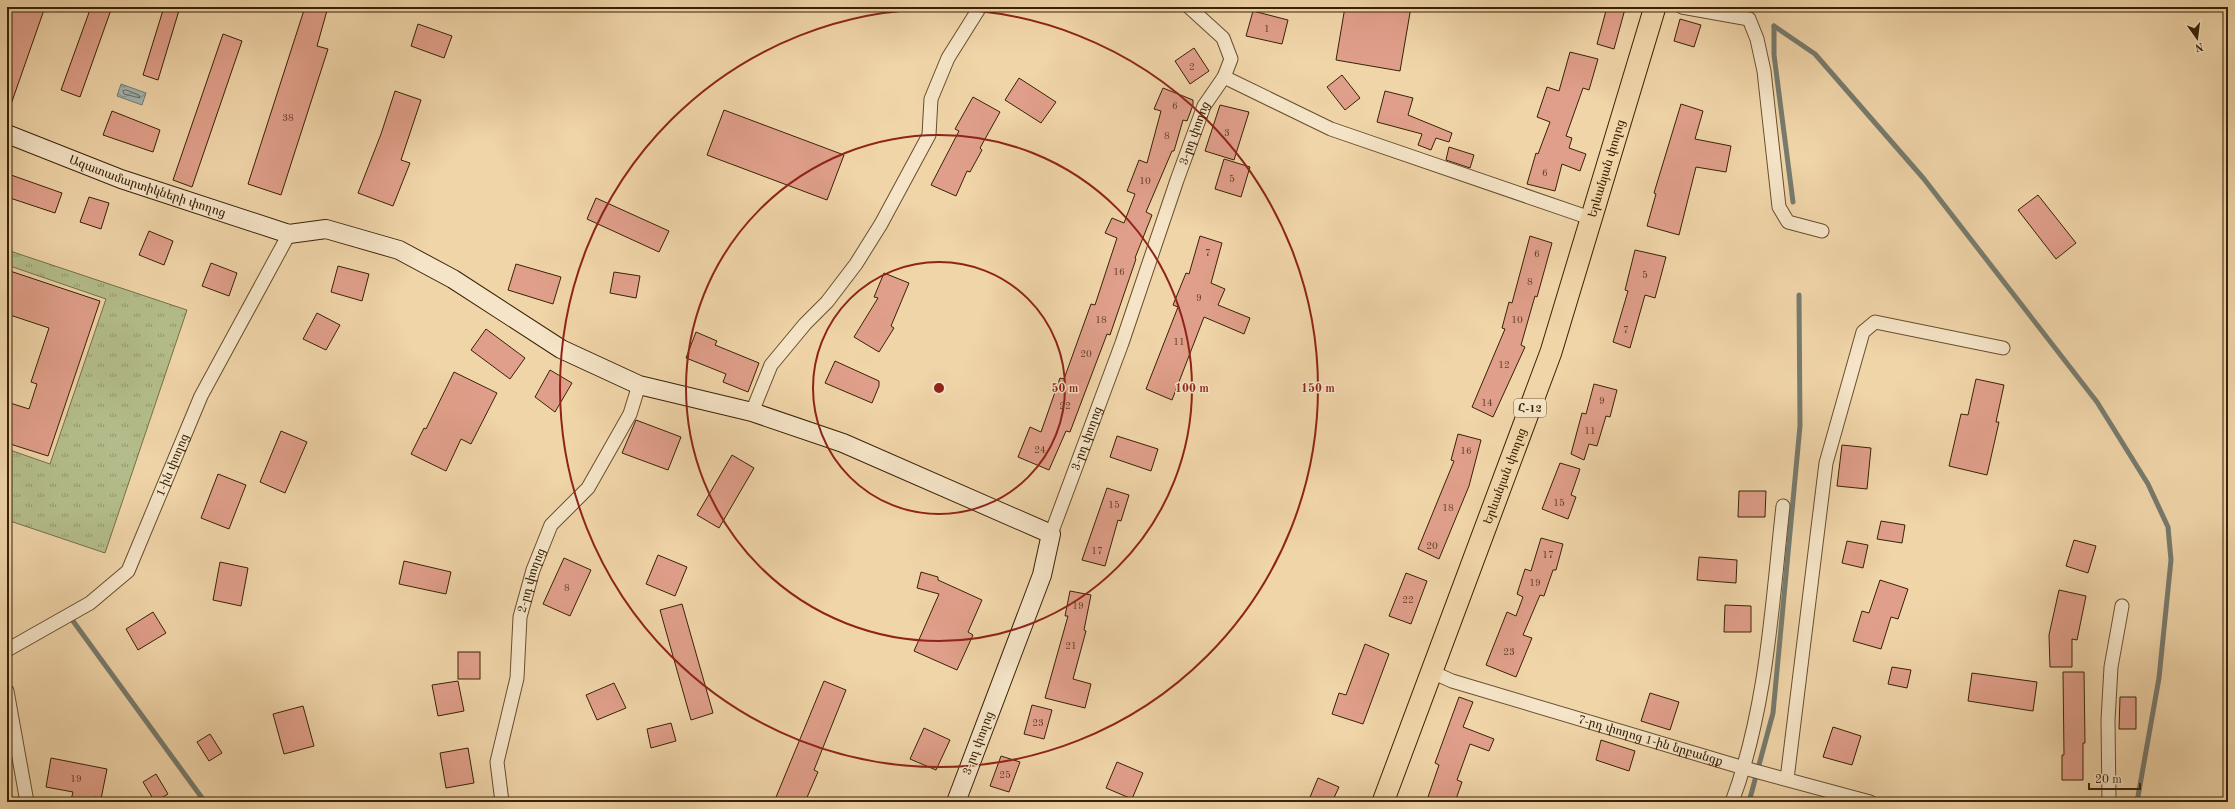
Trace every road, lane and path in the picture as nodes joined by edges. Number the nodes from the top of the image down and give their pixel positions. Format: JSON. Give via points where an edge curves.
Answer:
{"nodes":[{"id":1,"x":980,"y":7,"type":"edge"},
{"id":2,"x":1188,"y":7,"type":"edge"},
{"id":3,"x":1655,"y":7,"type":"edge"},
{"id":4,"x":1682,"y":7,"type":"edge"},
{"id":5,"x":1224,"y":77,"type":"junction"},
{"id":6,"x":7,"y":134,"type":"edge"},
{"id":7,"x":1593,"y":219,"type":"junction"},
{"id":8,"x":1822,"y":231,"type":"dead end"},
{"id":9,"x":289,"y":234,"type":"junction"},
{"id":10,"x":2003,"y":348,"type":"dead end"},
{"id":11,"x":639,"y":385,"type":"junction"},
{"id":12,"x":752,"y":412,"type":"junction"},
{"id":13,"x":1783,"y":506,"type":"dead end"},
{"id":14,"x":1051,"y":534,"type":"junction"},
{"id":15,"x":2122,"y":606,"type":"dead end"},
{"id":16,"x":7,"y":650,"type":"edge"},
{"id":17,"x":1432,"y":672,"type":"junction"},
{"id":18,"x":7,"y":691,"type":"edge"},
{"id":19,"x":1747,"y":769,"type":"junction"},
{"id":20,"x":1787,"y":778,"type":"junction"},
{"id":21,"x":27,"y":802,"type":"edge"},
{"id":22,"x":502,"y":802,"type":"edge"},
{"id":23,"x":956,"y":802,"type":"edge"},
{"id":24,"x":1383,"y":802,"type":"edge"},
{"id":25,"x":1732,"y":802,"type":"edge"},
{"id":26,"x":1870,"y":802,"type":"edge"},
{"id":27,"x":2109,"y":802,"type":"edge"}],
"edges":[{"from":1,"to":12,"type":"street","via":[[948,58],[931,99],[929,135],[881,224],[856,264],[827,302],[771,365]]},
{"from":2,"to":5,"type":"street","name":"3-րդ փողոց","via":[[1223,38],[1231,59]]},
{"from":3,"to":7,"type":"main road","name":"Երևանյան փողոց","number":"Հ-12"},
{"from":4,"to":8,"type":"street","via":[[1749,20],[1757,39],[1764,71],[1779,207],[1788,222]]},
{"from":5,"to":7,"type":"street","via":[[1331,129]]},
{"from":5,"to":14,"type":"street","name":"3-րդ փողոց","via":[[1204,106],[1122,343]]},
{"from":6,"to":9,"type":"street","name":"Ազատամարտիկների փողոց","via":[[121,179]]},
{"from":7,"to":17,"type":"main road","name":"Երևանյան փողոց","number":"Հ-12","via":[[1551,352]]},
{"from":9,"to":11,"type":"street","via":[[326,229],[399,250],[452,279],[561,349]]},
{"from":9,"to":16,"type":"street","name":"1-ին փողոց","via":[[201,396],[128,571],[90,603]]},
{"from":10,"to":20,"type":"street","via":[[1875,322],[1863,332],[1826,463]]},
{"from":11,"to":12,"type":"street"},
{"from":11,"to":22,"type":"street","name":"2-րդ փողոց","via":[[630,414],[588,488],[551,525],[533,570],[520,617],[517,678],[497,762]]},
{"from":12,"to":14,"type":"street","via":[[843,444]]},
{"from":13,"to":19,"type":"street","via":[[1765,663]]},
{"from":14,"to":23,"type":"street","name":"3-րդ փողոց","via":[[1042,575]]},
{"from":15,"to":27,"type":"street","via":[[2111,667],[2108,720]]},
{"from":17,"to":19,"type":"street","name":"7-րդ փողոց 1-ին նրբանցք"},
{"from":17,"to":24,"type":"main road","name":"Երևանյան փողոց","number":"Հ-12"},
{"from":18,"to":21,"type":"street"},
{"from":19,"to":20,"type":"street","name":"7-րդ փողոց 1-ին նրբանցք"},
{"from":19,"to":25,"type":"street"},
{"from":20,"to":26,"type":"street","name":"7-րդ փողոց 1-ին նրբանցք"}]}
